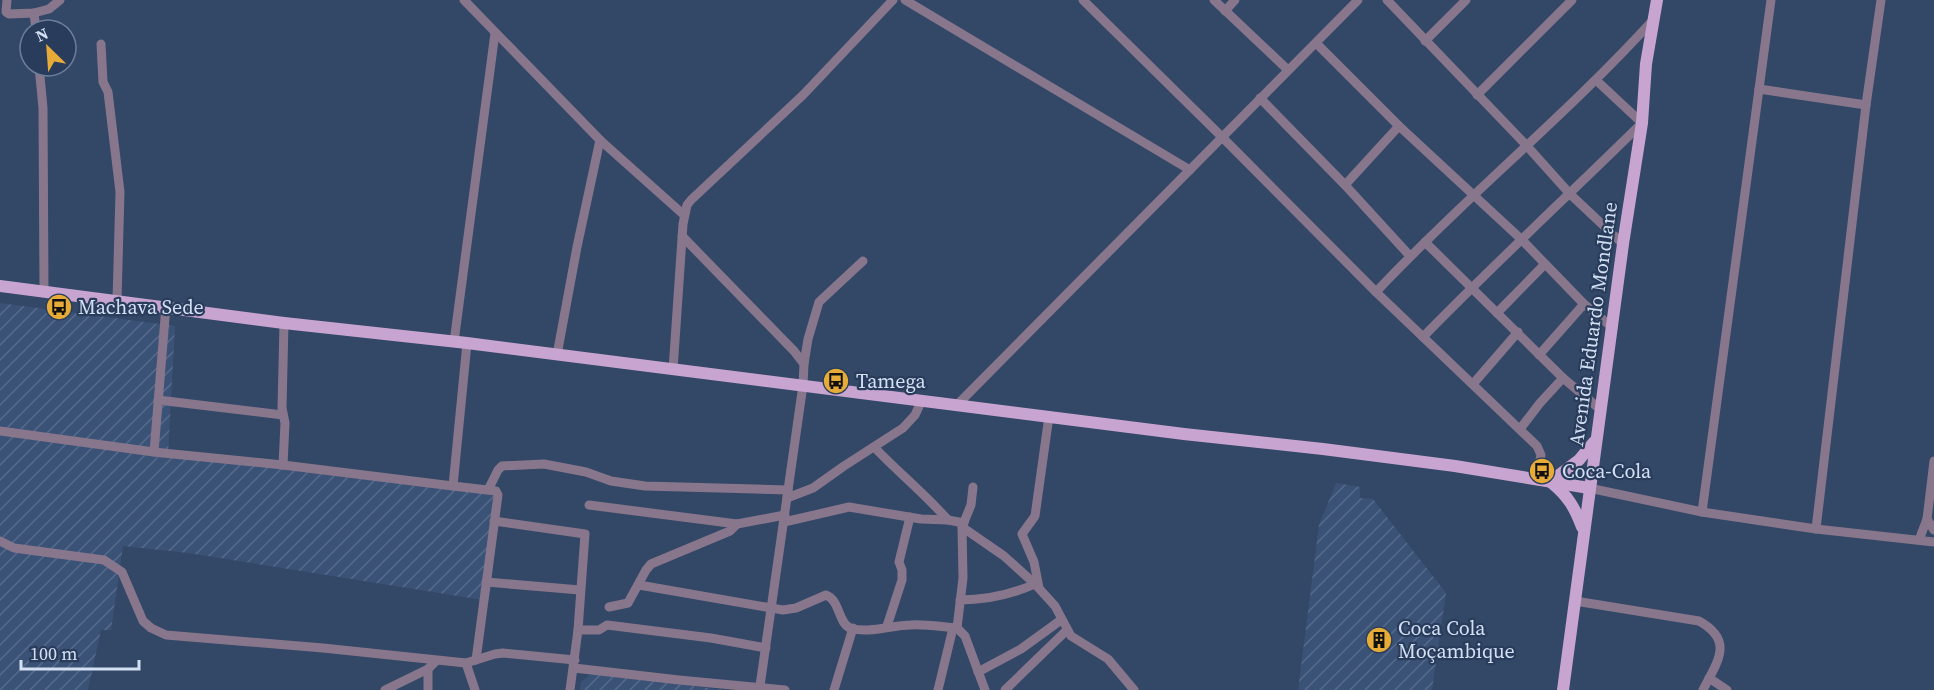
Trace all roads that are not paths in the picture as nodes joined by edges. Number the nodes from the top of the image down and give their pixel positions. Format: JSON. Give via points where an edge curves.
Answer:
{"nodes":[{"id":1,"x":7,"y":0,"type":"edge"},
{"id":2,"x":60,"y":0,"type":"edge"},
{"id":3,"x":464,"y":0,"type":"edge"},
{"id":4,"x":893,"y":0,"type":"edge"},
{"id":5,"x":905,"y":0,"type":"edge"},
{"id":6,"x":1083,"y":0,"type":"edge"},
{"id":7,"x":1214,"y":0,"type":"edge"},
{"id":8,"x":1236,"y":0,"type":"edge"},
{"id":9,"x":1358,"y":0,"type":"edge"},
{"id":10,"x":1387,"y":0,"type":"edge"},
{"id":11,"x":1466,"y":0,"type":"edge"},
{"id":12,"x":1572,"y":0,"type":"edge"},
{"id":13,"x":1657,"y":0,"type":"edge"},
{"id":14,"x":1771,"y":0,"type":"edge"},
{"id":15,"x":1881,"y":0,"type":"edge"},
{"id":16,"x":1225,"y":11,"type":"junction"},
{"id":17,"x":34,"y":13,"type":"junction"},
{"id":18,"x":1655,"y":17,"type":"junction"},
{"id":19,"x":35,"y":18,"type":"edge"},
{"id":20,"x":495,"y":33,"type":"junction"},
{"id":21,"x":1425,"y":40,"type":"junction"},
{"id":22,"x":101,"y":44,"type":"dead end"},
{"id":23,"x":1317,"y":44,"type":"junction"},
{"id":24,"x":1288,"y":70,"type":"junction"},
{"id":25,"x":40,"y":78,"type":"edge"},
{"id":26,"x":1596,"y":80,"type":"junction"},
{"id":27,"x":1759,"y":89,"type":"junction"},
{"id":28,"x":1477,"y":95,"type":"junction"},
{"id":29,"x":1260,"y":98,"type":"junction"},
{"id":30,"x":1866,"y":105,"type":"junction"},
{"id":31,"x":1642,"y":123,"type":"junction"},
{"id":32,"x":1399,"y":126,"type":"junction"},
{"id":33,"x":1222,"y":136,"type":"junction"},
{"id":34,"x":600,"y":140,"type":"junction"},
{"id":35,"x":1527,"y":146,"type":"junction"},
{"id":36,"x":1190,"y":170,"type":"junction"},
{"id":37,"x":1346,"y":185,"type":"junction"},
{"id":38,"x":1570,"y":194,"type":"junction"},
{"id":39,"x":1475,"y":195,"type":"junction"},
{"id":40,"x":684,"y":215,"type":"junction"},
{"id":41,"x":682,"y":236,"type":"junction"},
{"id":42,"x":1521,"y":239,"type":"junction"},
{"id":43,"x":1425,"y":242,"type":"junction"},
{"id":44,"x":1623,"y":244,"type":"junction"},
{"id":45,"x":1410,"y":256,"type":"junction"},
{"id":46,"x":863,"y":261,"type":"dead end"},
{"id":47,"x":1545,"y":264,"type":"junction"},
{"id":48,"x":0,"y":286,"type":"edge"},
{"id":49,"x":1472,"y":287,"type":"junction"},
{"id":50,"x":44,"y":291,"type":"junction"},
{"id":51,"x":1376,"y":292,"type":"junction"},
{"id":52,"x":117,"y":300,"type":"junction"},
{"id":53,"x":1584,"y":304,"type":"junction"},
{"id":54,"x":166,"y":306,"type":"junction"},
{"id":55,"x":1497,"y":313,"type":"junction"},
{"id":56,"x":284,"y":323,"type":"junction"},
{"id":57,"x":1613,"y":328,"type":"junction"},
{"id":58,"x":1518,"y":332,"type":"junction"},
{"id":59,"x":1423,"y":338,"type":"junction"},
{"id":60,"x":454,"y":342,"type":"junction"},
{"id":61,"x":467,"y":343,"type":"junction"},
{"id":62,"x":557,"y":355,"type":"junction"},
{"id":63,"x":1539,"y":355,"type":"junction"},
{"id":64,"x":804,"y":364,"type":"junction"},
{"id":65,"x":673,"y":370,"type":"junction"},
{"id":66,"x":1563,"y":378,"type":"junction"},
{"id":67,"x":1473,"y":384,"type":"junction"},
{"id":68,"x":803,"y":385,"type":"junction"},
{"id":69,"x":158,"y":399,"type":"junction"},
{"id":70,"x":922,"y":399,"type":"junction"},
{"id":71,"x":958,"y":404,"type":"junction"},
{"id":72,"x":1601,"y":410,"type":"junction"},
{"id":73,"x":284,"y":415,"type":"junction"},
{"id":74,"x":1049,"y":416,"type":"junction"},
{"id":75,"x":1520,"y":429,"type":"junction"},
{"id":76,"x":0,"y":431,"type":"edge"},
{"id":77,"x":1596,"y":439,"type":"junction"},
{"id":78,"x":874,"y":447,"type":"junction"},
{"id":79,"x":154,"y":452,"type":"junction"},
{"id":80,"x":1934,"y":461,"type":"edge"},
{"id":81,"x":283,"y":465,"type":"junction"},
{"id":82,"x":1545,"y":480,"type":"junction"},
{"id":83,"x":453,"y":486,"type":"junction"},
{"id":84,"x":973,"y":487,"type":"dead end"},
{"id":85,"x":1589,"y":488,"type":"junction"},
{"id":86,"x":488,"y":490,"type":"junction"},
{"id":87,"x":788,"y":494,"type":"junction"},
{"id":88,"x":589,"y":505,"type":"dead end"},
{"id":89,"x":1702,"y":512,"type":"junction"},
{"id":90,"x":910,"y":517,"type":"junction"},
{"id":91,"x":784,"y":519,"type":"junction"},
{"id":92,"x":1928,"y":519,"type":"junction"},
{"id":93,"x":948,"y":520,"type":"junction"},
{"id":94,"x":494,"y":521,"type":"junction"},
{"id":95,"x":737,"y":524,"type":"junction"},
{"id":96,"x":963,"y":525,"type":"junction"},
{"id":97,"x":1816,"y":529,"type":"junction"},
{"id":98,"x":1934,"y":530,"type":"edge"},
{"id":99,"x":1583,"y":531,"type":"junction"},
{"id":100,"x":1919,"y":540,"type":"junction"},
{"id":101,"x":0,"y":542,"type":"edge"},
{"id":102,"x":1934,"y":542,"type":"edge"},
{"id":103,"x":486,"y":582,"type":"junction"},
{"id":104,"x":639,"y":585,"type":"junction"},
{"id":105,"x":1037,"y":586,"type":"junction"},
{"id":106,"x":580,"y":590,"type":"junction"},
{"id":107,"x":960,"y":600,"type":"junction"},
{"id":108,"x":1575,"y":601,"type":"junction"},
{"id":109,"x":609,"y":608,"type":"dead end"},
{"id":110,"x":772,"y":609,"type":"junction"},
{"id":111,"x":1061,"y":620,"type":"junction"},
{"id":112,"x":887,"y":626,"type":"junction"},
{"id":113,"x":853,"y":628,"type":"junction"},
{"id":114,"x":955,"y":628,"type":"junction"},
{"id":115,"x":578,"y":630,"type":"junction"},
{"id":116,"x":1066,"y":630,"type":"junction"},
{"id":117,"x":766,"y":648,"type":"junction"},
{"id":118,"x":436,"y":661,"type":"junction"},
{"id":119,"x":471,"y":662,"type":"junction"},
{"id":120,"x":574,"y":664,"type":"junction"},
{"id":121,"x":428,"y":669,"type":"junction"},
{"id":122,"x":978,"y":672,"type":"junction"},
{"id":123,"x":1709,"y":678,"type":"junction"},
{"id":124,"x":760,"y":686,"type":"junction"},
{"id":125,"x":1129,"y":689,"type":"edge"},
{"id":126,"x":385,"y":690,"type":"edge"},
{"id":127,"x":428,"y":690,"type":"edge"},
{"id":128,"x":475,"y":690,"type":"edge"},
{"id":129,"x":570,"y":690,"type":"edge"},
{"id":130,"x":785,"y":690,"type":"edge"},
{"id":131,"x":834,"y":690,"type":"edge"},
{"id":132,"x":938,"y":690,"type":"edge"},
{"id":133,"x":984,"y":690,"type":"edge"},
{"id":134,"x":1005,"y":690,"type":"edge"},
{"id":135,"x":1563,"y":690,"type":"edge"},
{"id":136,"x":1702,"y":690,"type":"edge"},
{"id":137,"x":1727,"y":690,"type":"edge"}],
"edges":[{"from":1,"to":17,"type":"street","via":[[9,14]]},
{"from":2,"to":17,"type":"street","via":[[49,9]]},
{"from":3,"to":20,"type":"street"},
{"from":4,"to":40,"type":"street","via":[[803,95],[691,200]]},
{"from":5,"to":36,"type":"street"},
{"from":6,"to":33,"type":"street"},
{"from":7,"to":16,"type":"street"},
{"from":8,"to":16,"type":"street"},
{"from":9,"to":23,"type":"street"},
{"from":10,"to":21,"type":"street"},
{"from":11,"to":21,"type":"street"},
{"from":12,"to":28,"type":"street"},
{"from":13,"to":18,"type":"main road","name":"Avenida Eduardo Mondlane"},
{"from":14,"to":27,"type":"street"},
{"from":15,"to":30,"type":"street"},
{"from":16,"to":24,"type":"street"},
{"from":17,"to":19,"type":"street"},
{"from":18,"to":26,"type":"street"},
{"from":18,"to":31,"type":"main road","name":"Avenida Eduardo Mondlane","via":[[1646,64]]},
{"from":20,"to":34,"type":"street"},
{"from":20,"to":60,"type":"street"},
{"from":21,"to":28,"type":"street"},
{"from":22,"to":52,"type":"street","via":[[120,192]]},
{"from":23,"to":24,"type":"street"},
{"from":23,"to":32,"type":"street"},
{"from":24,"to":29,"type":"street"},
{"from":25,"to":50,"type":"street","via":[[44,108]]},
{"from":26,"to":31,"type":"street"},
{"from":26,"to":35,"type":"street"},
{"from":27,"to":30,"type":"street"},
{"from":27,"to":89,"type":"street"},
{"from":28,"to":35,"type":"street"},
{"from":29,"to":33,"type":"street"},
{"from":29,"to":37,"type":"street"},
{"from":30,"to":97,"type":"street"},
{"from":31,"to":38,"type":"street"},
{"from":31,"to":44,"type":"main road","name":"Avenida Eduardo Mondlane"},
{"from":32,"to":37,"type":"street"},
{"from":32,"to":39,"type":"street"},
{"from":33,"to":36,"type":"street"},
{"from":33,"to":51,"type":"street"},
{"from":34,"to":40,"type":"street"},
{"from":34,"to":62,"type":"street"},
{"from":35,"to":38,"type":"street"},
{"from":35,"to":39,"type":"street"},
{"from":36,"to":71,"type":"street"},
{"from":37,"to":45,"type":"street"},
{"from":38,"to":42,"type":"street"},
{"from":38,"to":44,"type":"street"},
{"from":39,"to":42,"type":"street"},
{"from":39,"to":43,"type":"street"},
{"from":40,"to":41,"type":"street"},
{"from":41,"to":64,"type":"street"},
{"from":41,"to":65,"type":"street"},
{"from":42,"to":47,"type":"street"},
{"from":42,"to":49,"type":"street"},
{"from":43,"to":45,"type":"street"},
{"from":43,"to":49,"type":"street"},
{"from":44,"to":57,"type":"main road","name":"Avenida Eduardo Mondlane"},
{"from":45,"to":51,"type":"street"},
{"from":46,"to":64,"type":"street","via":[[819,302]]},
{"from":47,"to":53,"type":"street"},
{"from":47,"to":55,"type":"street"},
{"from":48,"to":50,"type":"main road"},
{"from":49,"to":55,"type":"street"},
{"from":49,"to":59,"type":"street"},
{"from":50,"to":52,"type":"main road"},
{"from":51,"to":59,"type":"street"},
{"from":52,"to":54,"type":"main road"},
{"from":53,"to":57,"type":"street"},
{"from":53,"to":63,"type":"street"},
{"from":54,"to":56,"type":"main road"},
{"from":54,"to":69,"type":"street"},
{"from":55,"to":58,"type":"street"},
{"from":56,"to":60,"type":"main road"},
{"from":56,"to":73,"type":"street"},
{"from":57,"to":72,"type":"main road","name":"Avenida Eduardo Mondlane"},
{"from":58,"to":63,"type":"street"},
{"from":58,"to":67,"type":"street"},
{"from":59,"to":67,"type":"street"},
{"from":60,"to":61,"type":"main road"},
{"from":61,"to":62,"type":"main road"},
{"from":61,"to":83,"type":"street"},
{"from":62,"to":65,"type":"main road"},
{"from":63,"to":66,"type":"street"},
{"from":64,"to":68,"type":"street"},
{"from":65,"to":68,"type":"main road"},
{"from":66,"to":72,"type":"street"},
{"from":66,"to":75,"type":"street"},
{"from":67,"to":75,"type":"street"},
{"from":68,"to":70,"type":"main road"},
{"from":68,"to":87,"type":"street"},
{"from":69,"to":73,"type":"street"},
{"from":69,"to":79,"type":"street"},
{"from":70,"to":71,"type":"main road"},
{"from":70,"to":78,"type":"street","via":[[910,422]]},
{"from":71,"to":74,"type":"main road"},
{"from":72,"to":77,"type":"main road","name":"Avenida Eduardo Mondlane"},
{"from":73,"to":81,"type":"street"},
{"from":74,"to":82,"type":"main road"},
{"from":74,"to":105,"type":"street","via":[[1035,516],[1022,534],[1034,562]]},
{"from":75,"to":82,"type":"street","via":[[1537,446]]},
{"from":76,"to":79,"type":"street"},
{"from":77,"to":82,"type":"main road","via":[[1579,460]]},
{"from":77,"to":85,"type":"main road","name":"Avenida Eduardo Mondlane"},
{"from":78,"to":87,"type":"street","via":[[813,488]]},
{"from":78,"to":93,"type":"street"},
{"from":79,"to":81,"type":"street"},
{"from":80,"to":92,"type":"street"},
{"from":81,"to":83,"type":"street"},
{"from":82,"to":85,"type":"main road"},
{"from":82,"to":99,"type":"main road","via":[[1571,501]]},
{"from":83,"to":86,"type":"street"},
{"from":84,"to":96,"type":"street"},
{"from":85,"to":89,"type":"street"},
{"from":85,"to":99,"type":"main road","name":"Avenida Eduardo Mondlane"},
{"from":86,"to":87,"type":"street","via":[[502,466],[544,464],[645,486]]},
{"from":86,"to":94,"type":"street","via":[[498,492]]},
{"from":87,"to":91,"type":"street"},
{"from":88,"to":95,"type":"street"},
{"from":89,"to":97,"type":"street"},
{"from":90,"to":91,"type":"street","via":[[849,507]]},
{"from":90,"to":93,"type":"street"},
{"from":90,"to":112,"type":"street","via":[[899,562],[902,580]]},
{"from":91,"to":95,"type":"street"},
{"from":91,"to":110,"type":"street"},
{"from":92,"to":98,"type":"street"},
{"from":92,"to":100,"type":"street"},
{"from":93,"to":96,"type":"street"},
{"from":94,"to":103,"type":"street"},
{"from":94,"to":106,"type":"street","via":[[583,533]]},
{"from":95,"to":104,"type":"street","via":[[651,564]]},
{"from":96,"to":105,"type":"street"},
{"from":96,"to":107,"type":"street"},
{"from":97,"to":100,"type":"street"},
{"from":99,"to":108,"type":"main road","name":"Avenida Eduardo Mondlane"},
{"from":100,"to":102,"type":"street"},
{"from":101,"to":118,"type":"street","via":[[14,548],[104,560],[122,572],[143,621],[166,635]]},
{"from":103,"to":106,"type":"street"},
{"from":103,"to":119,"type":"street"},
{"from":104,"to":109,"type":"street","via":[[628,603]]},
{"from":104,"to":110,"type":"street"},
{"from":105,"to":107,"type":"street","via":[[983,600]]},
{"from":105,"to":111,"type":"street"},
{"from":106,"to":115,"type":"street"},
{"from":107,"to":114,"type":"street"},
{"from":108,"to":123,"type":"street","via":[[1699,621],[1710,627],[1721,644]]},
{"from":108,"to":135,"type":"main road","name":"Avenida Eduardo Mondlane"},
{"from":110,"to":113,"type":"street","via":[[796,608],[830,596],[847,627]]},
{"from":110,"to":117,"type":"street"},
{"from":111,"to":116,"type":"street"},
{"from":111,"to":122,"type":"street","via":[[1021,649]]},
{"from":112,"to":113,"type":"street"},
{"from":112,"to":114,"type":"street"},
{"from":113,"to":131,"type":"street"},
{"from":114,"to":122,"type":"street","via":[[964,634]]},
{"from":114,"to":132,"type":"street"},
{"from":115,"to":117,"type":"street","via":[[599,630],[608,625]]},
{"from":115,"to":120,"type":"street"},
{"from":116,"to":125,"type":"street","via":[[1078,642],[1108,658]]},
{"from":116,"to":134,"type":"street"},
{"from":117,"to":124,"type":"street"},
{"from":118,"to":119,"type":"street"},
{"from":118,"to":121,"type":"street"},
{"from":119,"to":120,"type":"street","via":[[503,653]]},
{"from":119,"to":128,"type":"street"},
{"from":120,"to":124,"type":"street","via":[[680,680]]},
{"from":120,"to":129,"type":"street"},
{"from":121,"to":126,"type":"street"},
{"from":121,"to":127,"type":"street"},
{"from":122,"to":133,"type":"street"},
{"from":123,"to":136,"type":"street"},
{"from":123,"to":137,"type":"street"},
{"from":124,"to":130,"type":"street"}]}
